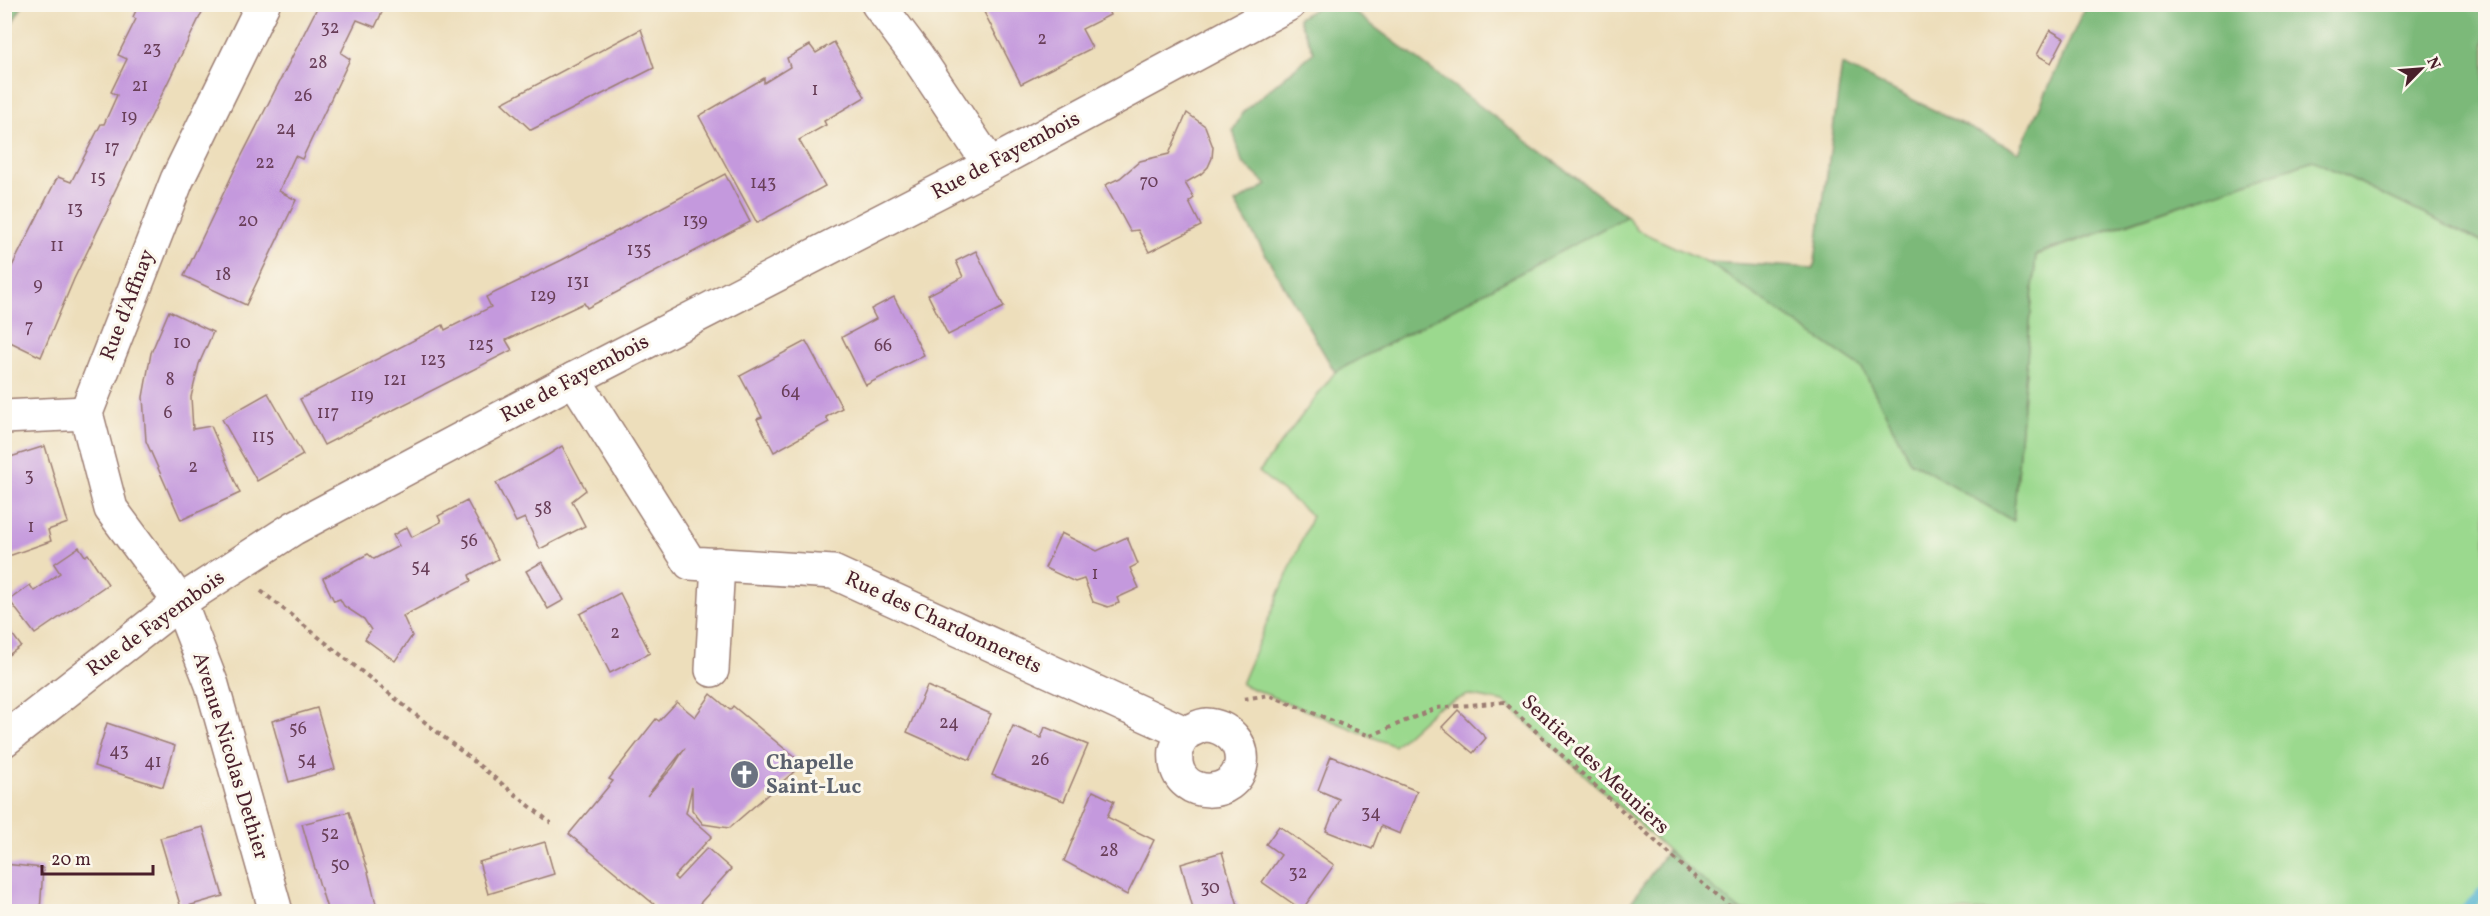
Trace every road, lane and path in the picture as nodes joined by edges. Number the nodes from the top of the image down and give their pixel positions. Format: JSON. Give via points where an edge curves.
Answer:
{"nodes":[{"id":1,"x":263,"y":4,"type":"edge"},
{"id":2,"x":878,"y":4,"type":"edge"},
{"id":3,"x":1289,"y":4,"type":"edge"},
{"id":4,"x":990,"y":165,"type":"junction"},
{"id":5,"x":574,"y":379,"type":"junction"},
{"id":6,"x":86,"y":413,"type":"junction"},
{"id":7,"x":4,"y":417,"type":"edge"},
{"id":8,"x":718,"y":564,"type":"junction"},
{"id":9,"x":233,"y":568,"type":"junction"},
{"id":10,"x":180,"y":602,"type":"junction"},
{"id":11,"x":712,"y":670,"type":"dead end"},
{"id":12,"x":1238,"y":700,"type":"dead end"},
{"id":13,"x":1185,"y":734,"type":"dead end"},
{"id":14,"x":4,"y":740,"type":"edge"},
{"id":15,"x":550,"y":823,"type":"dead end"},
{"id":16,"x":276,"y":912,"type":"edge"},
{"id":17,"x":1736,"y":912,"type":"edge"}],
"edges":[{"from":1,"to":6,"type":"street","name":"Rue d'Affnay","via":[[177,180]]},
{"from":2,"to":4,"type":"street"},
{"from":3,"to":4,"type":"street","name":"Rue de Fayembois"},
{"from":4,"to":5,"type":"street","name":"Rue de Fayembois"},
{"from":5,"to":8,"type":"street","name":"Rue des Chardonnerets","via":[[690,563]]},
{"from":5,"to":9,"type":"street","name":"Rue de Fayembois","via":[[294,528]]},
{"from":6,"to":7,"type":"street"},
{"from":6,"to":10,"type":"street","via":[[111,509]]},
{"from":8,"to":11,"type":"street"},
{"from":8,"to":13,"type":"street","name":"Rue des Chardonnerets","via":[[833,572]]},
{"from":9,"to":10,"type":"street","name":"Rue de Fayembois"},
{"from":9,"to":15,"type":"path"},
{"from":10,"to":14,"type":"street","name":"Rue de Fayembois"},
{"from":10,"to":16,"type":"street","name":"Avenue Nicolas Dethier","via":[[213,685]]},
{"from":12,"to":17,"type":"path","name":"Sentier des Meuniers","via":[[1269,695],[1370,736],[1436,708],[1504,702]]}]}
